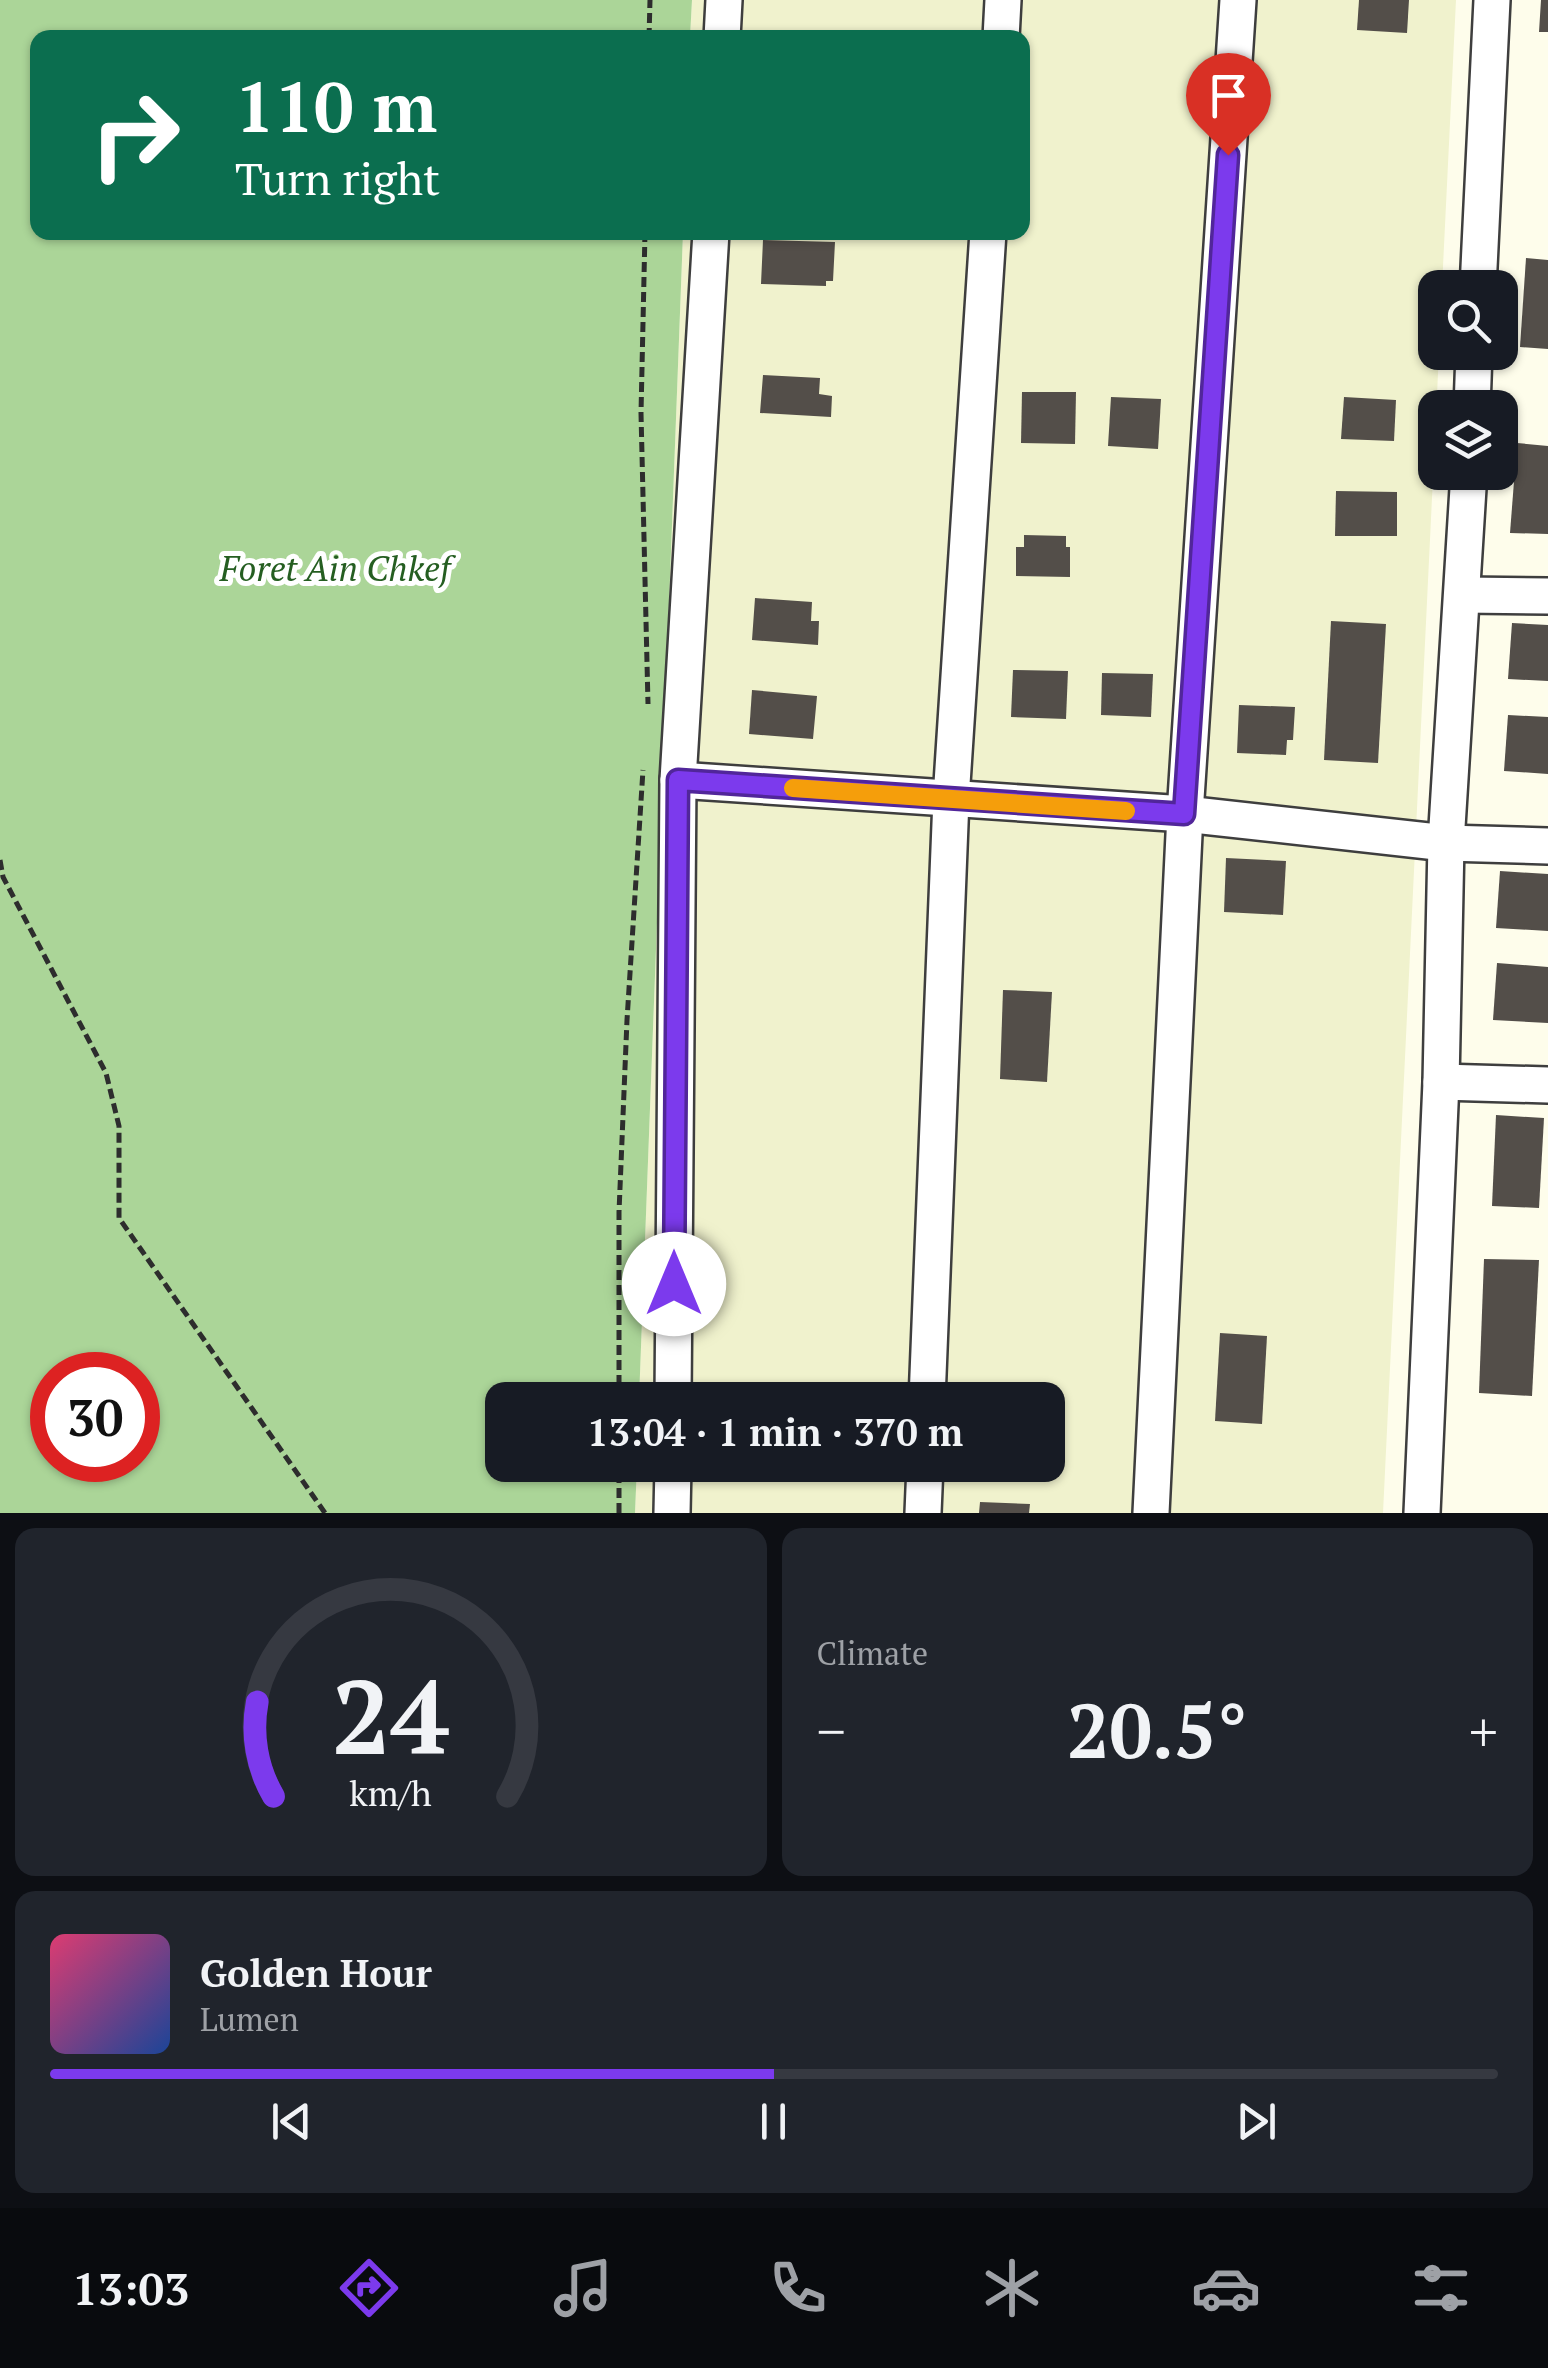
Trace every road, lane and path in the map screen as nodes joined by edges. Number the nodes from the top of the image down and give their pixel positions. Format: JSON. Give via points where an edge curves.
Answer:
{"nodes":[{"id":1,"x":650,"y":0,"type":"edge"},
{"id":2,"x":724,"y":0,"type":"edge"},
{"id":3,"x":1003,"y":0,"type":"edge"},
{"id":4,"x":1238,"y":0,"type":"edge"},
{"id":5,"x":1492,"y":0,"type":"edge"},
{"id":6,"x":649,"y":30,"type":"edge"},
{"id":7,"x":722,"y":30,"type":"edge"},
{"id":8,"x":1001,"y":30,"type":"edge"},
{"id":9,"x":645,"y":240,"type":"edge"},
{"id":10,"x":710,"y":240,"type":"edge"},
{"id":11,"x":987,"y":240,"type":"edge"},
{"id":12,"x":1479,"y":270,"type":"edge"},
{"id":13,"x":1467,"y":490,"type":"edge"},
{"id":14,"x":1462,"y":595,"type":"junction"},
{"id":15,"x":1548,"y":596,"type":"edge"},
{"id":16,"x":648,"y":708,"type":"dead end"},
{"id":17,"x":644,"y":765,"type":"dead end"},
{"id":18,"x":678,"y":780,"type":"junction"},
{"id":19,"x":951,"y":798,"type":"junction"},
{"id":20,"x":1184,"y":814,"type":"junction"},
{"id":21,"x":1446,"y":843,"type":"junction"},
{"id":22,"x":1548,"y":846,"type":"edge"},
{"id":23,"x":0,"y":860,"type":"edge"},
{"id":24,"x":1441,"y":1082,"type":"junction"},
{"id":25,"x":1548,"y":1085,"type":"edge"},
{"id":26,"x":619,"y":1382,"type":"edge"},
{"id":27,"x":673,"y":1382,"type":"edge"},
{"id":28,"x":929,"y":1382,"type":"edge"},
{"id":29,"x":619,"y":1482,"type":"edge"},
{"id":30,"x":673,"y":1482,"type":"edge"},
{"id":31,"x":924,"y":1482,"type":"edge"},
{"id":32,"x":325,"y":1513,"type":"edge"},
{"id":33,"x":619,"y":1513,"type":"edge"},
{"id":34,"x":672,"y":1513,"type":"edge"},
{"id":35,"x":923,"y":1513,"type":"edge"},
{"id":36,"x":1151,"y":1513,"type":"edge"},
{"id":37,"x":1422,"y":1513,"type":"edge"}],
"edges":[{"from":1,"to":6,"type":"path"},
{"from":2,"to":7,"type":"street"},
{"from":3,"to":8,"type":"street"},
{"from":4,"to":20,"type":"street"},
{"from":5,"to":12,"type":"street"},
{"from":9,"to":16,"type":"path"},
{"from":10,"to":18,"type":"street"},
{"from":11,"to":19,"type":"street"},
{"from":13,"to":14,"type":"street"},
{"from":14,"to":15,"type":"street"},
{"from":14,"to":21,"type":"street"},
{"from":17,"to":26,"type":"path","via":[[618,1212]]},
{"from":18,"to":19,"type":"street"},
{"from":18,"to":27,"type":"street"},
{"from":19,"to":20,"type":"street"},
{"from":19,"to":28,"type":"street"},
{"from":20,"to":21,"type":"street"},
{"from":20,"to":36,"type":"street"},
{"from":21,"to":22,"type":"street"},
{"from":21,"to":24,"type":"street"},
{"from":23,"to":32,"type":"path","via":[[106,1074],[119,1126],[120,1218]]},
{"from":24,"to":25,"type":"street"},
{"from":24,"to":37,"type":"street"},
{"from":29,"to":33,"type":"path"},
{"from":30,"to":34,"type":"street"},
{"from":31,"to":35,"type":"street"}]}
